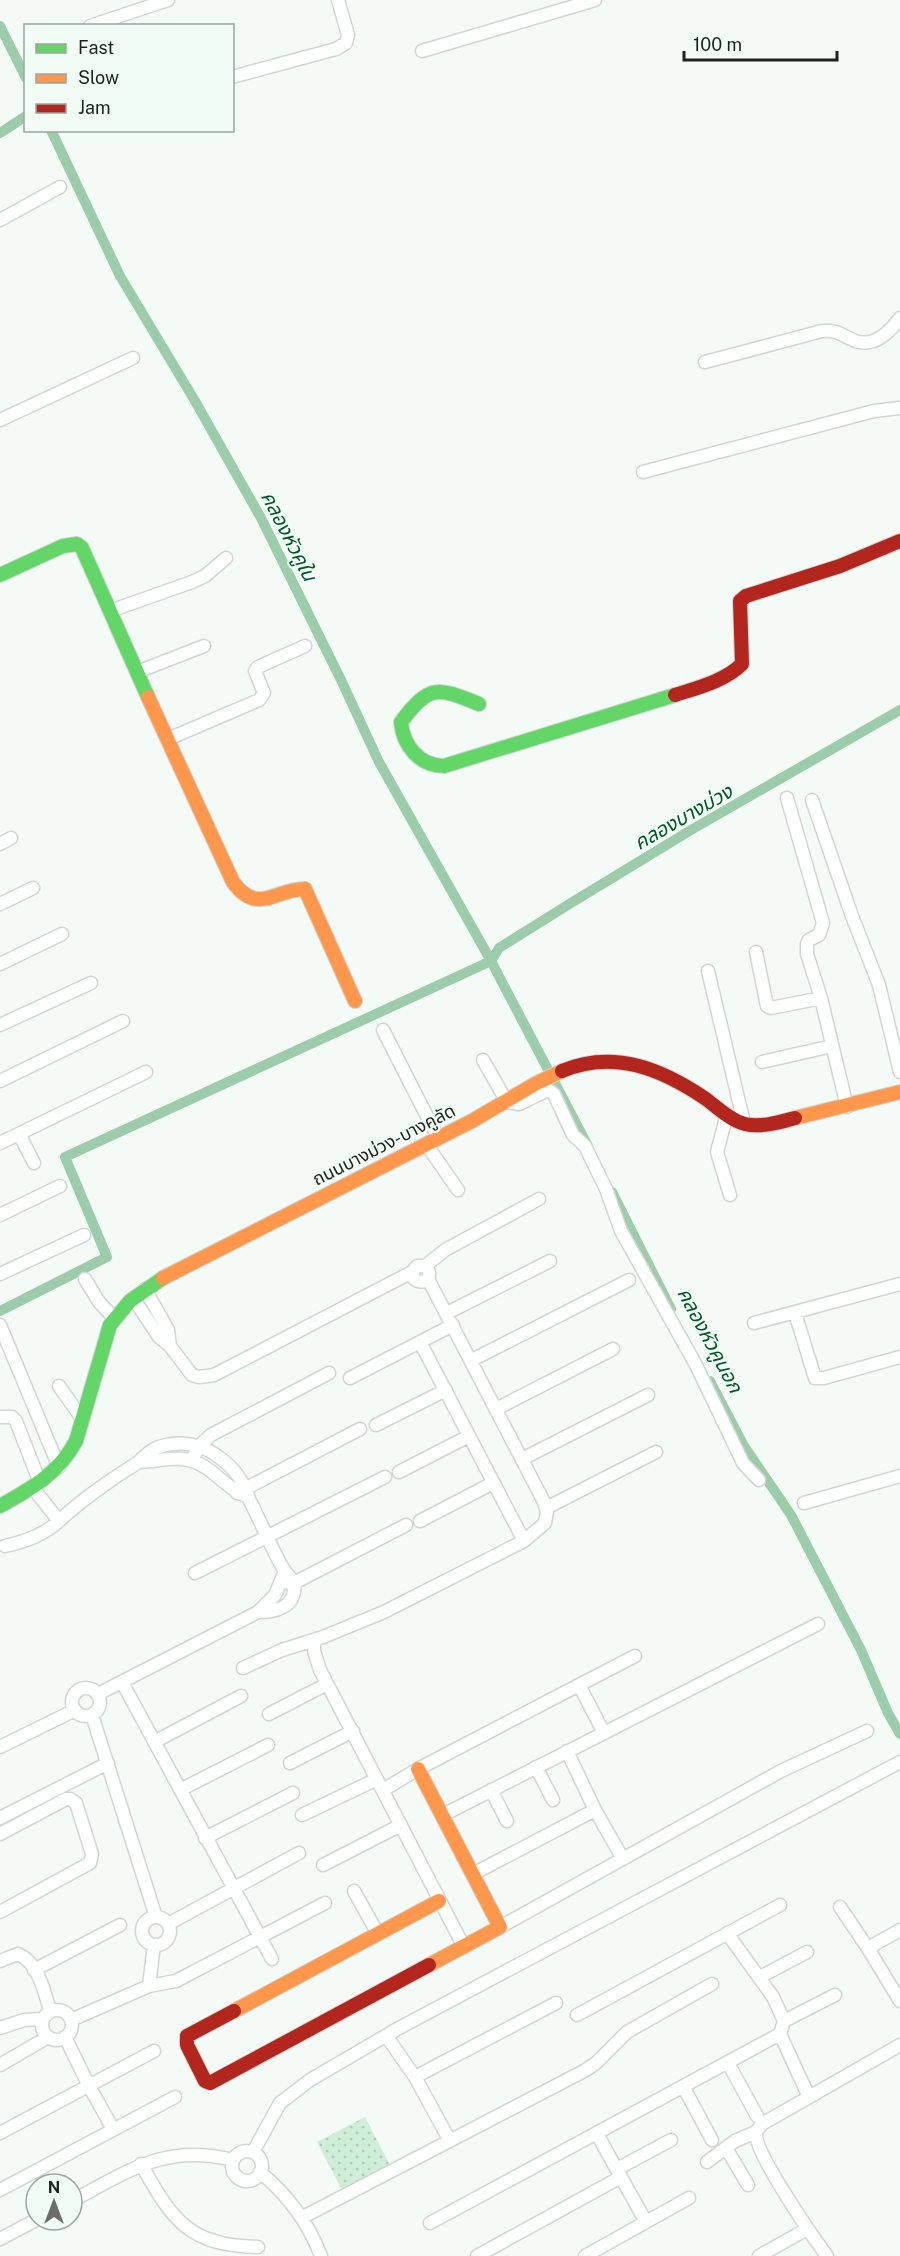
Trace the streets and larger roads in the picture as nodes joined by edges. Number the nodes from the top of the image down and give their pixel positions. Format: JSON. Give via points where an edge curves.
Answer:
{"nodes":[{"id":1,"x":168,"y":0,"type":"edge"},
{"id":2,"x":338,"y":0,"type":"edge"},
{"id":3,"x":595,"y":0,"type":"edge"},
{"id":4,"x":96,"y":24,"type":"edge"},
{"id":5,"x":422,"y":51,"type":"dead end"},
{"id":6,"x":234,"y":76,"type":"edge"},
{"id":7,"x":60,"y":187,"type":"dead end"},
{"id":8,"x":0,"y":220,"type":"edge"},
{"id":9,"x":900,"y":318,"type":"edge"},
{"id":10,"x":133,"y":358,"type":"dead end"},
{"id":11,"x":705,"y":362,"type":"dead end"},
{"id":12,"x":900,"y":408,"type":"edge"},
{"id":13,"x":0,"y":420,"type":"edge"},
{"id":14,"x":643,"y":472,"type":"dead end"},
{"id":15,"x":900,"y":541,"type":"edge"},
{"id":16,"x":226,"y":558,"type":"dead end"},
{"id":17,"x":0,"y":575,"type":"edge"},
{"id":18,"x":110,"y":611,"type":"junction"},
{"id":19,"x":204,"y":646,"type":"dead end"},
{"id":20,"x":305,"y":646,"type":"dead end"},
{"id":21,"x":137,"y":672,"type":"junction"},
{"id":22,"x":479,"y":704,"type":"dead end"},
{"id":23,"x":168,"y":739,"type":"junction"},
{"id":24,"x":787,"y":798,"type":"dead end"},
{"id":25,"x":812,"y":800,"type":"dead end"},
{"id":26,"x":33,"y":888,"type":"dead end"},
{"id":27,"x":0,"y":904,"type":"edge"},
{"id":28,"x":62,"y":934,"type":"dead end"},
{"id":29,"x":756,"y":952,"type":"dead end"},
{"id":30,"x":0,"y":964,"type":"edge"},
{"id":31,"x":708,"y":971,"type":"dead end"},
{"id":32,"x":91,"y":983,"type":"dead end"},
{"id":33,"x":821,"y":998,"type":"junction"},
{"id":34,"x":356,"y":1001,"type":"dead end"},
{"id":35,"x":123,"y":1022,"type":"dead end"},
{"id":36,"x":0,"y":1025,"type":"edge"},
{"id":37,"x":383,"y":1030,"type":"dead end"},
{"id":38,"x":832,"y":1046,"type":"junction"},
{"id":39,"x":483,"y":1060,"type":"dead end"},
{"id":40,"x":762,"y":1062,"type":"dead end"},
{"id":41,"x":146,"y":1072,"type":"dead end"},
{"id":42,"x":900,"y":1072,"type":"edge"},
{"id":43,"x":0,"y":1081,"type":"edge"},
{"id":44,"x":900,"y":1092,"type":"edge"},
{"id":45,"x":507,"y":1102,"type":"junction"},
{"id":46,"x":847,"y":1107,"type":"junction"},
{"id":47,"x":727,"y":1114,"type":"junction"},
{"id":48,"x":744,"y":1124,"type":"junction"},
{"id":49,"x":19,"y":1134,"type":"junction"},
{"id":50,"x":432,"y":1141,"type":"junction"},
{"id":51,"x":0,"y":1143,"type":"edge"},
{"id":52,"x":34,"y":1163,"type":"dead end"},
{"id":53,"x":60,"y":1186,"type":"dead end"},
{"id":54,"x":458,"y":1190,"type":"dead end"},
{"id":55,"x":730,"y":1195,"type":"dead end"},
{"id":56,"x":539,"y":1199,"type":"dead end"},
{"id":57,"x":0,"y":1215,"type":"edge"},
{"id":58,"x":84,"y":1235,"type":"dead end"},
{"id":59,"x":550,"y":1262,"type":"dead end"},
{"id":60,"x":425,"y":1266,"type":"junction"},
{"id":61,"x":412,"y":1272,"type":"junction"},
{"id":62,"x":0,"y":1274,"type":"edge"},
{"id":63,"x":85,"y":1279,"type":"dead end"},
{"id":64,"x":428,"y":1279,"type":"junction"},
{"id":65,"x":629,"y":1280,"type":"dead end"},
{"id":66,"x":900,"y":1284,"type":"edge"},
{"id":67,"x":145,"y":1289,"type":"junction"},
{"id":68,"x":133,"y":1298,"type":"junction"},
{"id":69,"x":447,"y":1313,"type":"junction"},
{"id":70,"x":795,"y":1313,"type":"junction"},
{"id":71,"x":114,"y":1318,"type":"junction"},
{"id":72,"x":754,"y":1323,"type":"dead end"},
{"id":73,"x":0,"y":1325,"type":"edge"},
{"id":74,"x":453,"y":1325,"type":"junction"},
{"id":75,"x":420,"y":1342,"type":"junction"},
{"id":76,"x":170,"y":1346,"type":"junction"},
{"id":77,"x":613,"y":1349,"type":"dead end"},
{"id":78,"x":900,"y":1357,"type":"edge"},
{"id":79,"x":472,"y":1360,"type":"junction"},
{"id":80,"x":329,"y":1373,"type":"dead end"},
{"id":81,"x":350,"y":1378,"type":"dead end"},
{"id":82,"x":59,"y":1386,"type":"dead end"},
{"id":83,"x":446,"y":1390,"type":"junction"},
{"id":84,"x":648,"y":1395,"type":"dead end"},
{"id":85,"x":496,"y":1409,"type":"junction"},
{"id":86,"x":0,"y":1417,"type":"edge"},
{"id":87,"x":83,"y":1420,"type":"junction"},
{"id":88,"x":376,"y":1425,"type":"dead end"},
{"id":89,"x":360,"y":1429,"type":"dead end"},
{"id":90,"x":469,"y":1436,"type":"junction"},
{"id":91,"x":199,"y":1446,"type":"junction"},
{"id":92,"x":656,"y":1452,"type":"dead end"},
{"id":93,"x":522,"y":1459,"type":"junction"},
{"id":94,"x":192,"y":1460,"type":"junction"},
{"id":95,"x":138,"y":1462,"type":"junction"},
{"id":96,"x":59,"y":1467,"type":"junction"},
{"id":97,"x":399,"y":1472,"type":"dead end"},
{"id":98,"x":900,"y":1476,"type":"edge"},
{"id":99,"x":385,"y":1477,"type":"dead end"},
{"id":100,"x":759,"y":1480,"type":"dead end"},
{"id":101,"x":493,"y":1483,"type":"junction"},
{"id":102,"x":36,"y":1486,"type":"junction"},
{"id":103,"x":244,"y":1493,"type":"junction"},
{"id":104,"x":804,"y":1503,"type":"dead end"},
{"id":105,"x":0,"y":1506,"type":"edge"},
{"id":106,"x":546,"y":1508,"type":"junction"},
{"id":107,"x":59,"y":1521,"type":"junction"},
{"id":108,"x":420,"y":1521,"type":"dead end"},
{"id":109,"x":406,"y":1525,"type":"dead end"},
{"id":110,"x":267,"y":1536,"type":"junction"},
{"id":111,"x":524,"y":1541,"type":"junction"},
{"id":112,"x":5,"y":1546,"type":"dead end"},
{"id":113,"x":285,"y":1570,"type":"junction"},
{"id":114,"x":195,"y":1573,"type":"dead end"},
{"id":115,"x":294,"y":1583,"type":"junction"},
{"id":116,"x":281,"y":1584,"type":"junction"},
{"id":117,"x":258,"y":1612,"type":"junction"},
{"id":118,"x":818,"y":1624,"type":"dead end"},
{"id":119,"x":314,"y":1640,"type":"junction"},
{"id":120,"x":635,"y":1656,"type":"dead end"},
{"id":121,"x":243,"y":1668,"type":"dead end"},
{"id":122,"x":122,"y":1682,"type":"junction"},
{"id":123,"x":327,"y":1684,"type":"junction"},
{"id":124,"x":579,"y":1685,"type":"junction"},
{"id":125,"x":98,"y":1694,"type":"junction"},
{"id":126,"x":241,"y":1696,"type":"dead end"},
{"id":127,"x":75,"y":1710,"type":"junction"},
{"id":128,"x":269,"y":1714,"type":"dead end"},
{"id":129,"x":92,"y":1715,"type":"junction"},
{"id":130,"x":353,"y":1731,"type":"junction"},
{"id":131,"x":867,"y":1731,"type":"dead end"},
{"id":132,"x":604,"y":1732,"type":"junction"},
{"id":133,"x":154,"y":1742,"type":"junction"},
{"id":134,"x":268,"y":1745,"type":"dead end"},
{"id":135,"x":0,"y":1747,"type":"edge"},
{"id":136,"x":567,"y":1751,"type":"junction"},
{"id":137,"x":108,"y":1763,"type":"junction"},
{"id":138,"x":290,"y":1763,"type":"dead end"},
{"id":139,"x":898,"y":1763,"type":"edge"},
{"id":140,"x":536,"y":1767,"type":"junction"},
{"id":141,"x":418,"y":1769,"type":"junction"},
{"id":142,"x":380,"y":1785,"type":"junction"},
{"id":143,"x":180,"y":1790,"type":"junction"},
{"id":144,"x":491,"y":1790,"type":"junction"},
{"id":145,"x":293,"y":1793,"type":"dead end"},
{"id":146,"x":554,"y":1800,"type":"dead end"},
{"id":147,"x":595,"y":1810,"type":"junction"},
{"id":148,"x":302,"y":1815,"type":"dead end"},
{"id":149,"x":443,"y":1815,"type":"junction"},
{"id":150,"x":0,"y":1818,"type":"edge"},
{"id":151,"x":507,"y":1821,"type":"dead end"},
{"id":152,"x":401,"y":1825,"type":"junction"},
{"id":153,"x":0,"y":1834,"type":"edge"},
{"id":154,"x":205,"y":1838,"type":"junction"},
{"id":155,"x":299,"y":1853,"type":"dead end"},
{"id":156,"x":623,"y":1859,"type":"junction"},
{"id":157,"x":323,"y":1865,"type":"dead end"},
{"id":158,"x":473,"y":1874,"type":"junction"},
{"id":159,"x":233,"y":1887,"type":"junction"},
{"id":160,"x":354,"y":1891,"type":"dead end"},
{"id":161,"x":439,"y":1900,"type":"junction"},
{"id":162,"x":325,"y":1903,"type":"dead end"},
{"id":163,"x":780,"y":1905,"type":"dead end"},
{"id":164,"x":840,"y":1907,"type":"dead end"},
{"id":165,"x":0,"y":1912,"type":"edge"},
{"id":166,"x":156,"y":1917,"type":"junction"},
{"id":167,"x":168,"y":1924,"type":"junction"},
{"id":168,"x":120,"y":1926,"type":"dead end"},
{"id":169,"x":500,"y":1927,"type":"junction"},
{"id":170,"x":900,"y":1930,"type":"edge"},
{"id":171,"x":726,"y":1933,"type":"junction"},
{"id":172,"x":378,"y":1934,"type":"junction"},
{"id":173,"x":259,"y":1938,"type":"junction"},
{"id":174,"x":154,"y":1945,"type":"junction"},
{"id":175,"x":464,"y":1947,"type":"junction"},
{"id":176,"x":869,"y":1950,"type":"junction"},
{"id":177,"x":807,"y":1952,"type":"dead end"},
{"id":178,"x":272,"y":1959,"type":"dead end"},
{"id":179,"x":0,"y":1961,"type":"edge"},
{"id":180,"x":34,"y":1970,"type":"junction"},
{"id":181,"x":760,"y":1977,"type":"junction"},
{"id":182,"x":712,"y":1984,"type":"dead end"},
{"id":183,"x":149,"y":1986,"type":"junction"},
{"id":184,"x":835,"y":1995,"type":"dead end"},
{"id":185,"x":900,"y":2001,"type":"edge"},
{"id":186,"x":556,"y":2003,"type":"dead end"},
{"id":187,"x":46,"y":2015,"type":"junction"},
{"id":188,"x":577,"y":2015,"type":"dead end"},
{"id":189,"x":71,"y":2020,"type":"junction"},
{"id":190,"x":784,"y":2021,"type":"junction"},
{"id":191,"x":0,"y":2028,"type":"edge"},
{"id":192,"x":780,"y":2034,"type":"junction"},
{"id":193,"x":48,"y":2037,"type":"junction"},
{"id":194,"x":65,"y":2037,"type":"junction"},
{"id":195,"x":387,"y":2037,"type":"junction"},
{"id":196,"x":900,"y":2045,"type":"edge"},
{"id":197,"x":154,"y":2051,"type":"dead end"},
{"id":198,"x":728,"y":2063,"type":"junction"},
{"id":199,"x":0,"y":2065,"type":"edge"},
{"id":200,"x":415,"y":2077,"type":"junction"},
{"id":201,"x":89,"y":2086,"type":"junction"},
{"id":202,"x":684,"y":2088,"type":"junction"},
{"id":203,"x":175,"y":2097,"type":"dead end"},
{"id":204,"x":809,"y":2097,"type":"junction"},
{"id":205,"x":757,"y":2116,"type":"dead end"},
{"id":206,"x":113,"y":2128,"type":"junction"},
{"id":207,"x":756,"y":2132,"type":"junction"},
{"id":208,"x":0,"y":2133,"type":"edge"},
{"id":209,"x":597,"y":2134,"type":"junction"},
{"id":210,"x":671,"y":2139,"type":"dead end"},
{"id":211,"x":712,"y":2140,"type":"dead end"},
{"id":212,"x":450,"y":2141,"type":"junction"},
{"id":213,"x":726,"y":2148,"type":"junction"},
{"id":214,"x":253,"y":2152,"type":"junction"},
{"id":215,"x":233,"y":2160,"type":"junction"},
{"id":216,"x":707,"y":2162,"type":"dead end"},
{"id":217,"x":141,"y":2164,"type":"junction"},
{"id":218,"x":260,"y":2172,"type":"junction"},
{"id":219,"x":619,"y":2173,"type":"junction"},
{"id":220,"x":748,"y":2185,"type":"dead end"},
{"id":221,"x":0,"y":2190,"type":"edge"},
{"id":222,"x":84,"y":2195,"type":"edge"},
{"id":223,"x":689,"y":2198,"type":"dead end"},
{"id":224,"x":303,"y":2217,"type":"junction"},
{"id":225,"x":646,"y":2222,"type":"junction"},
{"id":226,"x":430,"y":2223,"type":"dead end"},
{"id":227,"x":24,"y":2226,"type":"edge"},
{"id":228,"x":807,"y":2229,"type":"junction"},
{"id":229,"x":0,"y":2239,"type":"edge"},
{"id":230,"x":258,"y":2247,"type":"dead end"},
{"id":231,"x":321,"y":2256,"type":"edge"},
{"id":232,"x":477,"y":2256,"type":"edge"},
{"id":233,"x":585,"y":2256,"type":"edge"},
{"id":234,"x":759,"y":2256,"type":"edge"},
{"id":235,"x":827,"y":2256,"type":"edge"}],
"edges":[{"from":1,"to":4,"type":"street"},
{"from":2,"to":6,"type":"street","via":[[348,35],[346,43]]},
{"from":3,"to":5,"type":"street"},
{"from":7,"to":8,"type":"street"},
{"from":9,"to":11,"type":"street","via":[[890,332],[866,342],[832,330],[822,331]]},
{"from":10,"to":13,"type":"street"},
{"from":12,"to":14,"type":"street","via":[[874,411]]},
{"from":15,"to":22,"type":"street","via":[[840,566],[746,596],[740,601],[739,612],[742,664],[700,687],[456,764],[439,768],[416,758],[401,722],[426,694],[448,692]]},
{"from":16,"to":18,"type":"street","via":[[192,582]]},
{"from":17,"to":18,"type":"street","via":[[63,546],[77,544]]},
{"from":18,"to":21,"type":"street"},
{"from":19,"to":21,"type":"street"},
{"from":20,"to":23,"type":"street","via":[[258,667],[255,671],[264,693],[260,700]]},
{"from":21,"to":23,"type":"street"},
{"from":23,"to":34,"type":"street","via":[[238,890],[247,898],[258,900],[305,889]]},
{"from":24,"to":33,"type":"street","via":[[823,923],[819,934],[807,944]]},
{"from":25,"to":42,"type":"street","via":[[877,977]]},
{"from":26,"to":27,"type":"street"},
{"from":28,"to":30,"type":"street"},
{"from":29,"to":33,"type":"street","via":[[767,1006]]},
{"from":31,"to":48,"type":"street"},
{"from":32,"to":36,"type":"street"},
{"from":33,"to":38,"type":"street"},
{"from":35,"to":43,"type":"street"},
{"from":37,"to":50,"type":"street"},
{"from":38,"to":40,"type":"street"},
{"from":38,"to":46,"type":"street"},
{"from":39,"to":45,"type":"street"},
{"from":41,"to":49,"type":"street"},
{"from":44,"to":46,"type":"street"},
{"from":45,"to":47,"type":"street","name":"ถนนบางม่วง-บางคูลัด","via":[[568,1069],[604,1060],[648,1067]]},
{"from":45,"to":50,"type":"street","name":"ถนนบางม่วง-บางคูลัด"},
{"from":45,"to":100,"type":"street","via":[[519,1104],[546,1091],[554,1094],[573,1135],[585,1146],[603,1182],[640,1268],[696,1365],[744,1462]]},
{"from":46,"to":48,"type":"street","via":[[777,1123]]},
{"from":47,"to":48,"type":"street","name":"ถนนบางม่วง-บางคูลัด"},
{"from":47,"to":55,"type":"street","via":[[717,1152]]},
{"from":49,"to":51,"type":"street"},
{"from":49,"to":52,"type":"street"},
{"from":50,"to":54,"type":"street"},
{"from":50,"to":67,"type":"street","name":"ถนนบางม่วง-บางคูลัด"},
{"from":53,"to":57,"type":"street"},
{"from":56,"to":60,"type":"street","via":[[445,1250]]},
{"from":58,"to":62,"type":"street"},
{"from":59,"to":69,"type":"street"},
{"from":60,"to":61,"type":"street","via":[[417,1266]]},
{"from":60,"to":64,"type":"street","via":[[430,1272]]},
{"from":61,"to":64,"type":"street","via":[[417,1282]]},
{"from":61,"to":76,"type":"street","via":[[214,1375],[192,1375]]},
{"from":63,"to":71,"type":"street"},
{"from":64,"to":69,"type":"street"},
{"from":65,"to":79,"type":"street"},
{"from":66,"to":70,"type":"street"},
{"from":67,"to":68,"type":"street","name":"ถนนบางม่วง-บางคูลัด"},
{"from":67,"to":76,"type":"street","via":[[168,1330]]},
{"from":68,"to":71,"type":"street","name":"ถนนบางม่วง-บางคูลัด"},
{"from":68,"to":76,"type":"street","via":[[159,1337]]},
{"from":69,"to":74,"type":"street"},
{"from":70,"to":72,"type":"street"},
{"from":70,"to":78,"type":"street","via":[[815,1378]]},
{"from":71,"to":87,"type":"street","name":"ถนนบางม่วง-บางคูลัด"},
{"from":73,"to":96,"type":"street"},
{"from":74,"to":75,"type":"street"},
{"from":74,"to":79,"type":"street"},
{"from":75,"to":81,"type":"street"},
{"from":75,"to":83,"type":"street"},
{"from":77,"to":85,"type":"street"},
{"from":79,"to":85,"type":"street"},
{"from":80,"to":91,"type":"street","via":[[211,1435]]},
{"from":82,"to":87,"type":"street"},
{"from":83,"to":88,"type":"street"},
{"from":83,"to":90,"type":"street"},
{"from":84,"to":93,"type":"street"},
{"from":85,"to":93,"type":"street"},
{"from":86,"to":102,"type":"street","via":[[16,1421]]},
{"from":87,"to":96,"type":"street","name":"ถนนบางม่วง-บางคูลัด","via":[[74,1447]]},
{"from":89,"to":103,"type":"street"},
{"from":90,"to":97,"type":"street"},
{"from":90,"to":101,"type":"street"},
{"from":91,"to":94,"type":"street"},
{"from":91,"to":95,"type":"street","via":[[176,1443],[159,1447]]},
{"from":91,"to":103,"type":"street","via":[[223,1460]]},
{"from":92,"to":106,"type":"street"},
{"from":93,"to":106,"type":"street"},
{"from":94,"to":95,"type":"street"},
{"from":94,"to":103,"type":"street"},
{"from":95,"to":107,"type":"street"},
{"from":96,"to":102,"type":"street","name":"ถนนบางม่วง-บางคูลัด"},
{"from":98,"to":104,"type":"street"},
{"from":99,"to":110,"type":"street"},
{"from":101,"to":108,"type":"street"},
{"from":101,"to":111,"type":"street"},
{"from":102,"to":105,"type":"street","name":"ถนนบางม่วง-บางคูลัด"},
{"from":102,"to":107,"type":"street"},
{"from":103,"to":110,"type":"street"},
{"from":106,"to":111,"type":"street","via":[[544,1522]]},
{"from":107,"to":112,"type":"street","via":[[20,1543]]},
{"from":109,"to":115,"type":"street"},
{"from":110,"to":113,"type":"street"},
{"from":110,"to":114,"type":"street"},
{"from":111,"to":119,"type":"street","via":[[384,1612]]},
{"from":113,"to":115,"type":"street"},
{"from":113,"to":116,"type":"street"},
{"from":115,"to":116,"type":"street"},
{"from":115,"to":117,"type":"street","via":[[294,1592],[286,1605],[277,1611]]},
{"from":116,"to":117,"type":"street"},
{"from":117,"to":122,"type":"street"},
{"from":118,"to":132,"type":"street"},
{"from":119,"to":121,"type":"street"},
{"from":119,"to":123,"type":"street","via":[[316,1660]]},
{"from":120,"to":124,"type":"street"},
{"from":122,"to":125,"type":"street"},
{"from":122,"to":133,"type":"street"},
{"from":123,"to":128,"type":"street"},
{"from":123,"to":130,"type":"street"},
{"from":124,"to":132,"type":"street"},
{"from":124,"to":141,"type":"street"},
{"from":125,"to":127,"type":"street","via":[[89,1688],[78,1690],[72,1699]]},
{"from":125,"to":129,"type":"street","via":[[100,1706]]},
{"from":126,"to":133,"type":"street"},
{"from":127,"to":129,"type":"street"},
{"from":127,"to":135,"type":"street"},
{"from":129,"to":137,"type":"street"},
{"from":130,"to":138,"type":"street"},
{"from":130,"to":142,"type":"street"},
{"from":131,"to":156,"type":"street","via":[[781,1771]]},
{"from":132,"to":136,"type":"street"},
{"from":133,"to":143,"type":"street"},
{"from":134,"to":143,"type":"street"},
{"from":136,"to":140,"type":"street"},
{"from":136,"to":147,"type":"street"},
{"from":137,"to":150,"type":"street"},
{"from":137,"to":166,"type":"street"},
{"from":139,"to":195,"type":"street"},
{"from":140,"to":144,"type":"street"},
{"from":140,"to":146,"type":"street"},
{"from":141,"to":142,"type":"street"},
{"from":141,"to":149,"type":"street"},
{"from":142,"to":148,"type":"street"},
{"from":142,"to":152,"type":"street"},
{"from":143,"to":154,"type":"street"},
{"from":144,"to":149,"type":"street"},
{"from":144,"to":151,"type":"street"},
{"from":145,"to":154,"type":"street"},
{"from":147,"to":156,"type":"street"},
{"from":147,"to":158,"type":"street"},
{"from":149,"to":158,"type":"street"},
{"from":152,"to":157,"type":"street"},
{"from":152,"to":161,"type":"street"},
{"from":153,"to":165,"type":"street","via":[[70,1799],[76,1803],[92,1854],[90,1863]]},
{"from":154,"to":159,"type":"street"},
{"from":155,"to":159,"type":"street"},
{"from":156,"to":169,"type":"street"},
{"from":158,"to":169,"type":"street"},
{"from":159,"to":167,"type":"street"},
{"from":159,"to":173,"type":"street"},
{"from":160,"to":172,"type":"street"},
{"from":161,"to":172,"type":"street"},
{"from":161,"to":175,"type":"street"},
{"from":162,"to":173,"type":"street"},
{"from":163,"to":171,"type":"street"},
{"from":164,"to":176,"type":"street"},
{"from":166,"to":167,"type":"street"},
{"from":166,"to":174,"type":"street","via":[[146,1921],[142,1930],[145,1940]]},
{"from":167,"to":174,"type":"street","via":[[166,1941]]},
{"from":168,"to":180,"type":"street"},
{"from":169,"to":175,"type":"street"},
{"from":170,"to":176,"type":"street"},
{"from":171,"to":181,"type":"street"},
{"from":171,"to":188,"type":"street"},
{"from":172,"to":175,"type":"street","via":[[187,2036],[187,2045],[205,2081],[216,2081]]},
{"from":173,"to":178,"type":"street"},
{"from":173,"to":183,"type":"street","via":[[176,1981]]},
{"from":174,"to":183,"type":"street"},
{"from":176,"to":185,"type":"street"},
{"from":177,"to":181,"type":"street"},
{"from":179,"to":180,"type":"street","via":[[18,1954]]},
{"from":180,"to":187,"type":"street","via":[[43,1988]]},
{"from":181,"to":190,"type":"street"},
{"from":182,"to":212,"type":"street","via":[[627,2032],[586,2070]]},
{"from":183,"to":189,"type":"street"},
{"from":184,"to":190,"type":"street"},
{"from":186,"to":200,"type":"street"},
{"from":187,"to":189,"type":"street","via":[[61,2010]]},
{"from":187,"to":191,"type":"street"},
{"from":187,"to":193,"type":"street","via":[[43,2032]]},
{"from":189,"to":194,"type":"street","via":[[70,2033]]},
{"from":190,"to":192,"type":"street"},
{"from":192,"to":198,"type":"street"},
{"from":192,"to":204,"type":"street"},
{"from":193,"to":194,"type":"street"},
{"from":193,"to":199,"type":"street"},
{"from":194,"to":201,"type":"street"},
{"from":195,"to":200,"type":"street"},
{"from":195,"to":214,"type":"street","via":[[292,2092],[280,2103]]},
{"from":196,"to":204,"type":"street"},
{"from":197,"to":201,"type":"street"},
{"from":198,"to":202,"type":"street"},
{"from":198,"to":205,"type":"street"},
{"from":200,"to":212,"type":"street"},
{"from":201,"to":206,"type":"street"},
{"from":201,"to":208,"type":"street"},
{"from":202,"to":209,"type":"street"},
{"from":202,"to":211,"type":"street"},
{"from":203,"to":206,"type":"street"},
{"from":204,"to":207,"type":"street","via":[[762,2124]]},
{"from":206,"to":221,"type":"street"},
{"from":207,"to":213,"type":"street"},
{"from":207,"to":228,"type":"street","via":[[758,2145]]},
{"from":209,"to":219,"type":"street"},
{"from":209,"to":226,"type":"street"},
{"from":210,"to":219,"type":"street"},
{"from":212,"to":224,"type":"street"},
{"from":213,"to":216,"type":"street"},
{"from":213,"to":220,"type":"street"},
{"from":214,"to":215,"type":"street","via":[[241,2152]]},
{"from":214,"to":218,"type":"street","via":[[261,2161]]},
{"from":215,"to":217,"type":"street","via":[[179,2155]]},
{"from":215,"to":218,"type":"street","via":[[232,2171],[240,2180],[252,2180]]},
{"from":217,"to":222,"type":"street"},
{"from":217,"to":230,"type":"street","via":[[163,2204],[177,2220],[203,2237],[223,2244]]},
{"from":218,"to":224,"type":"street"},
{"from":219,"to":225,"type":"street"},
{"from":219,"to":232,"type":"street"},
{"from":223,"to":225,"type":"street"},
{"from":224,"to":231,"type":"street"},
{"from":225,"to":233,"type":"street"},
{"from":227,"to":229,"type":"street"},
{"from":228,"to":234,"type":"street"},
{"from":228,"to":235,"type":"street"}]}
